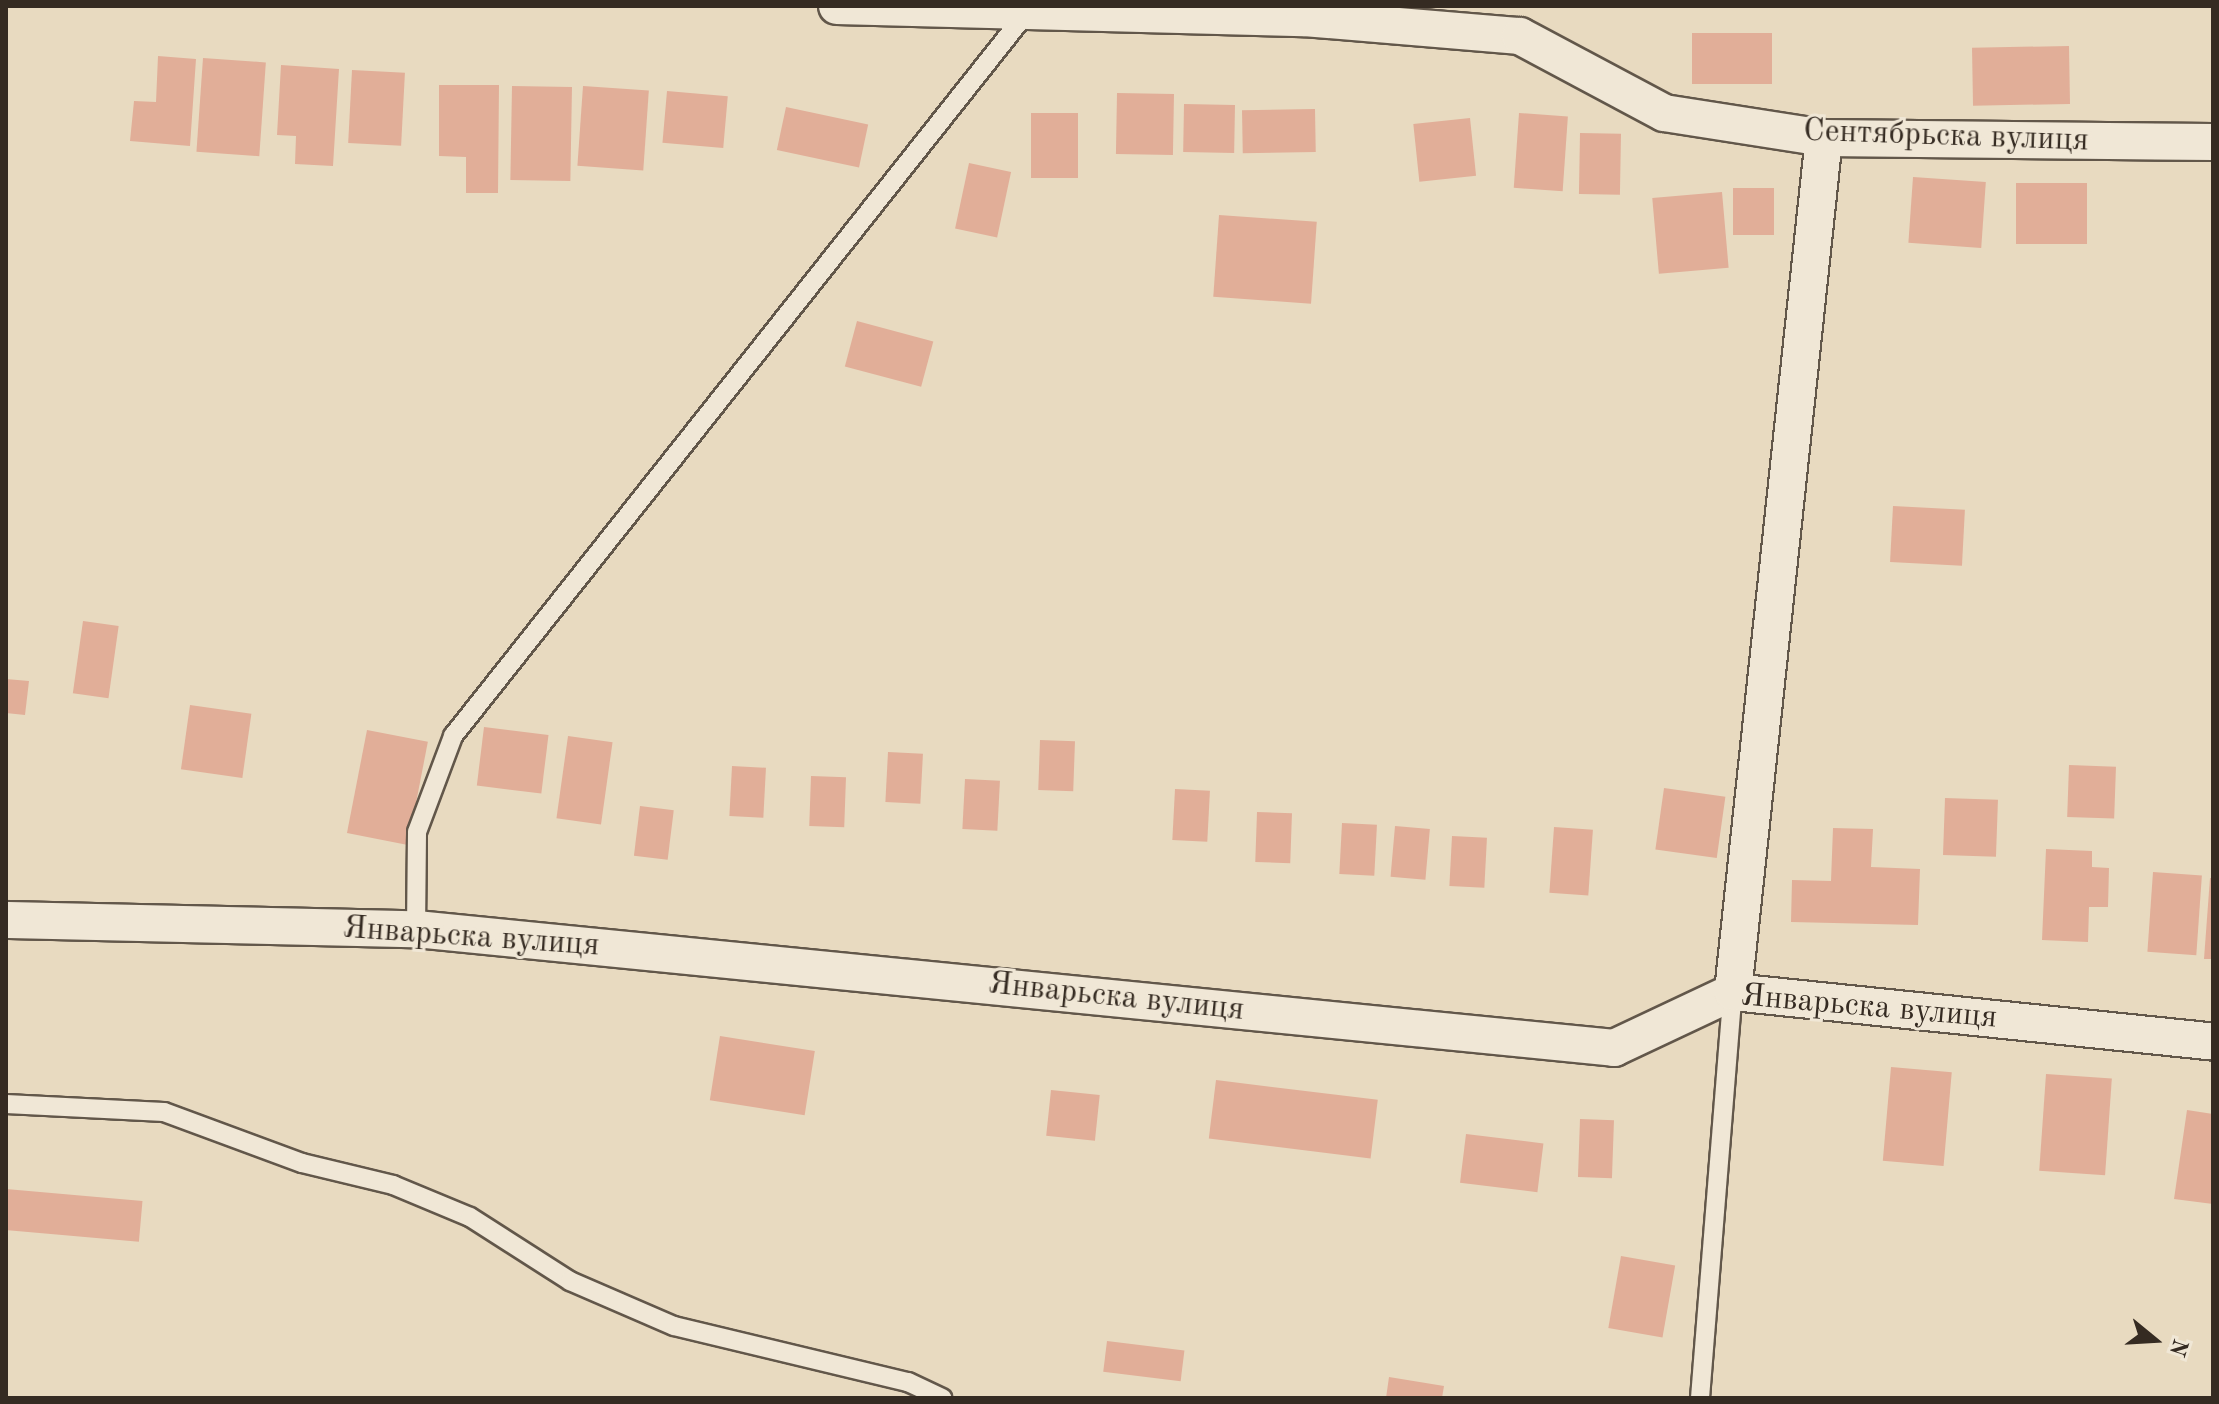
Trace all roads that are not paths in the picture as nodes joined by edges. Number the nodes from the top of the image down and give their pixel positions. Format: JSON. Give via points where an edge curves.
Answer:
{"nodes":[{"id":1,"x":855,"y":6,"type":"edge"},
{"id":2,"x":1027,"y":12,"type":"junction"},
{"id":3,"x":1305,"y":12,"type":"edge"},
{"id":4,"x":1824,"y":138,"type":"junction"},
{"id":5,"x":2213,"y":142,"type":"edge"},
{"id":6,"x":6,"y":920,"type":"edge"},
{"id":7,"x":416,"y":929,"type":"junction"},
{"id":8,"x":1733,"y":992,"type":"junction"},
{"id":9,"x":2213,"y":1042,"type":"edge"},
{"id":10,"x":6,"y":1104,"type":"edge"},
{"id":11,"x":942,"y":1398,"type":"edge"},
{"id":12,"x":1700,"y":1398,"type":"edge"}],
"edges":[{"from":1,"to":2,"type":"street","name":"Сентябрьска вулиця"},
{"from":2,"to":3,"type":"street","name":"Сентябрьска вулиця"},
{"from":2,"to":7,"type":"lane","via":[[453,736],[417,832]]},
{"from":3,"to":4,"type":"street","name":"Сентябрьска вулиця","via":[[1520,36],[1664,113]]},
{"from":4,"to":5,"type":"street","name":"Сентябрьска вулиця"},
{"from":4,"to":8,"type":"street"},
{"from":6,"to":7,"type":"street","name":"Январьска вулиця"},
{"from":7,"to":8,"type":"street","name":"Январьска вулиця","via":[[1614,1048]]},
{"from":8,"to":9,"type":"street","name":"Январьска вулиця"},
{"from":8,"to":12,"type":"lane"},
{"from":10,"to":11,"type":"lane","via":[[164,1112],[302,1163],[393,1185],[457,1212],[570,1281],[674,1326],[908,1382]]}]}
